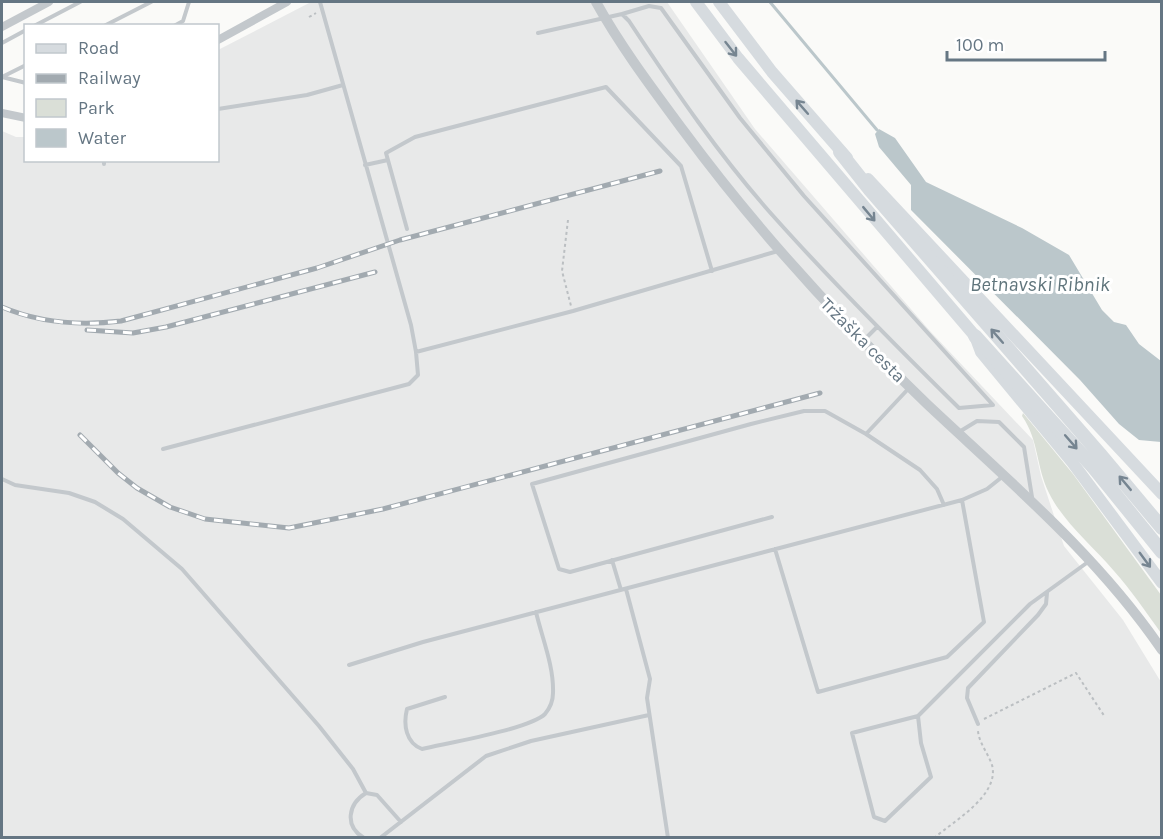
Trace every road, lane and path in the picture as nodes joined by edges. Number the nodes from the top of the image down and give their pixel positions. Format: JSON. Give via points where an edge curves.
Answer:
{"nodes":[{"id":1,"x":49,"y":2,"type":"edge"},
{"id":2,"x":80,"y":2,"type":"edge"},
{"id":3,"x":151,"y":2,"type":"edge"},
{"id":4,"x":189,"y":2,"type":"edge"},
{"id":5,"x":287,"y":2,"type":"edge"},
{"id":6,"x":320,"y":2,"type":"edge"},
{"id":7,"x":596,"y":2,"type":"edge"},
{"id":8,"x":696,"y":2,"type":"edge"},
{"id":9,"x":719,"y":2,"type":"edge"},
{"id":10,"x":622,"y":14,"type":"junction"},
{"id":11,"x":606,"y":18,"type":"junction"},
{"id":12,"x":38,"y":24,"type":"edge"},
{"id":13,"x":108,"y":24,"type":"edge"},
{"id":14,"x":178,"y":24,"type":"edge"},
{"id":15,"x":2,"y":27,"type":"edge"},
{"id":16,"x":24,"y":31,"type":"edge"},
{"id":17,"x":538,"y":33,"type":"dead end"},
{"id":18,"x":219,"y":39,"type":"edge"},
{"id":19,"x":2,"y":43,"type":"edge"},
{"id":20,"x":24,"y":66,"type":"edge"},
{"id":21,"x":2,"y":77,"type":"edge"},
{"id":22,"x":24,"y":82,"type":"edge"},
{"id":23,"x":343,"y":85,"type":"junction"},
{"id":24,"x":219,"y":109,"type":"edge"},
{"id":25,"x":2,"y":113,"type":"edge"},
{"id":26,"x":24,"y":118,"type":"edge"},
{"id":27,"x":840,"y":152,"type":"junction"},
{"id":28,"x":388,"y":160,"type":"junction"},
{"id":29,"x":365,"y":165,"type":"junction"},
{"id":30,"x":568,"y":220,"type":"dead end"},
{"id":31,"x":407,"y":229,"type":"dead end"},
{"id":32,"x":779,"y":251,"type":"junction"},
{"id":33,"x":712,"y":271,"type":"junction"},
{"id":34,"x":573,"y":311,"type":"junction"},
{"id":35,"x":877,"y":327,"type":"junction"},
{"id":36,"x":975,"y":336,"type":"junction"},
{"id":37,"x":863,"y":341,"type":"junction"},
{"id":38,"x":416,"y":352,"type":"junction"},
{"id":39,"x":910,"y":387,"type":"junction"},
{"id":40,"x":959,"y":432,"type":"junction"},
{"id":41,"x":866,"y":434,"type":"junction"},
{"id":42,"x":163,"y":448,"type":"dead end"},
{"id":43,"x":1004,"y":475,"type":"junction"},
{"id":44,"x":2,"y":479,"type":"edge"},
{"id":45,"x":1161,"y":494,"type":"edge"},
{"id":46,"x":962,"y":500,"type":"junction"},
{"id":47,"x":1032,"y":501,"type":"junction"},
{"id":48,"x":944,"y":505,"type":"junction"},
{"id":49,"x":772,"y":517,"type":"dead end"},
{"id":50,"x":1161,"y":528,"type":"edge"},
{"id":51,"x":775,"y":549,"type":"junction"},
{"id":52,"x":1161,"y":552,"type":"edge"},
{"id":53,"x":612,"y":560,"type":"junction"},
{"id":54,"x":1091,"y":560,"type":"junction"},
{"id":55,"x":1161,"y":583,"type":"edge"},
{"id":56,"x":623,"y":589,"type":"junction"},
{"id":57,"x":1047,"y":592,"type":"junction"},
{"id":58,"x":537,"y":612,"type":"junction"},
{"id":59,"x":1161,"y":650,"type":"edge"},
{"id":60,"x":349,"y":665,"type":"dead end"},
{"id":61,"x":445,"y":697,"type":"dead end"},
{"id":62,"x":649,"y":715,"type":"junction"},
{"id":63,"x":918,"y":716,"type":"junction"},
{"id":64,"x":1105,"y":717,"type":"dead end"},
{"id":65,"x":978,"y":724,"type":"junction"},
{"id":66,"x":366,"y":793,"type":"junction"},
{"id":67,"x":401,"y":822,"type":"junction"},
{"id":68,"x":387,"y":836,"type":"edge"},
{"id":69,"x":364,"y":837,"type":"edge"},
{"id":70,"x":381,"y":837,"type":"edge"},
{"id":71,"x":668,"y":837,"type":"edge"},
{"id":72,"x":934,"y":837,"type":"edge"}],
"edges":[{"from":1,"to":15,"type":"street"},
{"from":2,"to":12,"type":"lane"},
{"from":3,"to":13,"type":"lane"},
{"from":4,"to":14,"type":"lane","via":[[183,21]]},
{"from":5,"to":18,"type":"street"},
{"from":6,"to":23,"type":"lane"},
{"from":7,"to":11,"type":"street","name":"Tržaška cesta"},
{"from":8,"to":36,"type":"main road","one_way":true,"via":[[745,66]]},
{"from":27,"to":9,"type":"main road","one_way":true},
{"from":10,"to":11,"type":"lane"},
{"from":10,"to":35,"type":"lane","via":[[699,123],[773,216]]},
{"from":10,"to":35,"type":"lane","via":[[649,6],[661,8],[740,117],[804,196],[993,405],[959,408]]},
{"from":11,"to":17,"type":"lane"},
{"from":11,"to":32,"type":"street","name":"Tržaška cesta","via":[[713,171]]},
{"from":16,"to":19,"type":"lane"},
{"from":20,"to":21,"type":"lane"},
{"from":21,"to":22,"type":"lane"},
{"from":23,"to":24,"type":"lane","via":[[307,96]]},
{"from":23,"to":29,"type":"lane"},
{"from":25,"to":26,"type":"street"},
{"from":27,"to":45,"type":"main road","via":[[1064,386]]},
{"from":50,"to":27,"type":"highway","one_way":true},
{"from":28,"to":29,"type":"lane"},
{"from":28,"to":31,"type":"lane"},
{"from":28,"to":33,"type":"lane","via":[[386,153],[415,137],[606,87],[681,166]]},
{"from":29,"to":38,"type":"lane"},
{"from":30,"to":34,"type":"path","via":[[562,271]]},
{"from":32,"to":33,"type":"lane"},
{"from":32,"to":37,"type":"street","name":"Tržaška cesta"},
{"from":33,"to":34,"type":"lane"},
{"from":34,"to":38,"type":"lane"},
{"from":35,"to":37,"type":"lane"},
{"from":36,"to":52,"type":"highway","one_way":true,"via":[[1094,468]]},
{"from":36,"to":55,"type":"main road","one_way":true,"via":[[981,352],[1072,462]]},
{"from":37,"to":39,"type":"street","name":"Tržaška cesta"},
{"from":38,"to":42,"type":"lane","via":[[418,375],[409,384]]},
{"from":39,"to":40,"type":"street","name":"Tržaška cesta"},
{"from":39,"to":41,"type":"lane"},
{"from":40,"to":43,"type":"street","name":"Tržaška cesta"},
{"from":40,"to":47,"type":"lane","via":[[977,421],[999,422],[1024,447]]},
{"from":41,"to":48,"type":"lane","via":[[920,470],[937,489]]},
{"from":41,"to":53,"type":"lane","via":[[825,411],[804,411],[532,484],[559,569],[570,572]]},
{"from":43,"to":46,"type":"lane","via":[[987,489]]},
{"from":43,"to":47,"type":"street","name":"Tržaška cesta"},
{"from":44,"to":66,"type":"lane","via":[[95,502],[123,519],[182,569],[319,726],[353,769]]},
{"from":46,"to":48,"type":"lane"},
{"from":46,"to":51,"type":"lane","via":[[984,622],[946,657],[818,692]]},
{"from":47,"to":54,"type":"street","name":"Tržaška cesta"},
{"from":48,"to":51,"type":"lane"},
{"from":49,"to":53,"type":"lane"},
{"from":51,"to":56,"type":"lane"},
{"from":53,"to":56,"type":"lane"},
{"from":54,"to":57,"type":"lane"},
{"from":54,"to":59,"type":"street","name":"Tržaška cesta"},
{"from":56,"to":58,"type":"lane"},
{"from":56,"to":62,"type":"lane","via":[[650,679],[646,698]]},
{"from":57,"to":63,"type":"lane","via":[[1030,604]]},
{"from":57,"to":65,"type":"lane","via":[[1046,604],[1038,615],[968,688],[967,698]]},
{"from":58,"to":60,"type":"lane"},
{"from":58,"to":61,"type":"lane","via":[[553,692],[546,713],[537,720],[500,730],[422,749],[414,746],[408,736],[407,709]]},
{"from":62,"to":67,"type":"lane","via":[[531,741],[486,756]]},
{"from":62,"to":71,"type":"lane"},
{"from":63,"to":63,"type":"lane","via":[[931,777],[885,820],[874,817],[852,733]]},
{"from":64,"to":65,"type":"path","via":[[1076,672]]},
{"from":65,"to":72,"type":"path","via":[[978,734],[994,774],[989,787]]},
{"from":66,"to":67,"type":"lane","via":[[377,795]]},
{"from":66,"to":69,"type":"lane","via":[[356,799],[351,810],[351,822]]},
{"from":67,"to":68,"type":"lane"},
{"from":68,"to":70,"type":"lane"}]}
